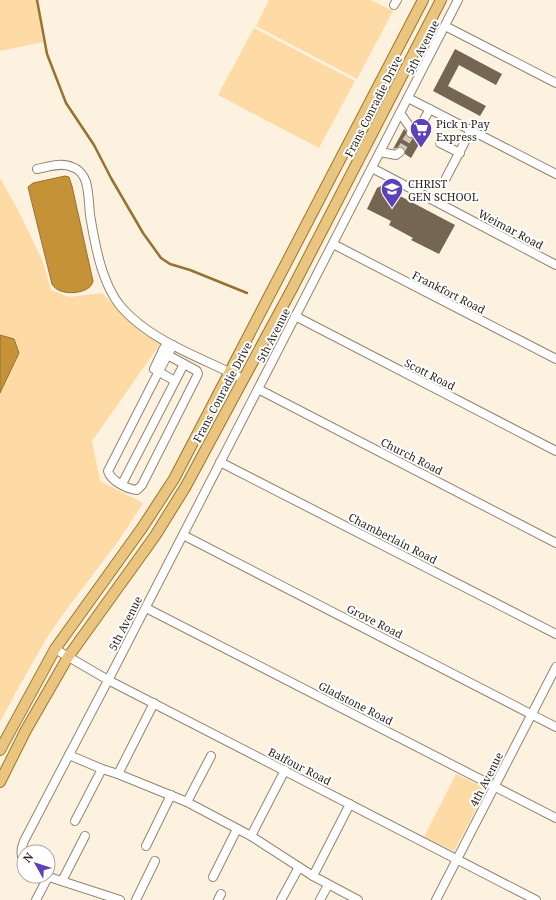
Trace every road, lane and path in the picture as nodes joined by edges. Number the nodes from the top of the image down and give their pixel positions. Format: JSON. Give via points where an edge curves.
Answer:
{"nodes":[{"id":1,"x":423,"y":0,"type":"edge"},
{"id":2,"x":441,"y":0,"type":"edge"},
{"id":3,"x":458,"y":0,"type":"edge"},
{"id":4,"x":445,"y":26,"type":"junction"},
{"id":5,"x":556,"y":83,"type":"edge"},
{"id":6,"x":408,"y":98,"type":"junction"},
{"id":7,"x":430,"y":109,"type":"junction"},
{"id":8,"x":400,"y":113,"type":"junction"},
{"id":9,"x":472,"y":130,"type":"junction"},
{"id":10,"x":440,"y":143,"type":"dead end"},
{"id":11,"x":380,"y":152,"type":"junction"},
{"id":12,"x":400,"y":152,"type":"dead end"},
{"id":13,"x":460,"y":153,"type":"junction"},
{"id":14,"x":372,"y":168,"type":"junction"},
{"id":15,"x":36,"y":169,"type":"dead end"},
{"id":16,"x":556,"y":174,"type":"edge"},
{"id":17,"x":446,"y":178,"type":"dead end"},
{"id":18,"x":332,"y":244,"type":"junction"},
{"id":19,"x":556,"y":265,"type":"edge"},
{"id":20,"x":295,"y":316,"type":"junction"},
{"id":21,"x":170,"y":344,"type":"junction"},
{"id":22,"x":165,"y":354,"type":"junction"},
{"id":23,"x":556,"y":359,"type":"edge"},
{"id":24,"x":184,"y":364,"type":"junction"},
{"id":25,"x":159,"y":371,"type":"junction"},
{"id":26,"x":230,"y":372,"type":"junction"},
{"id":27,"x":243,"y":379,"type":"junction"},
{"id":28,"x":175,"y":381,"type":"junction"},
{"id":29,"x":258,"y":389,"type":"junction"},
{"id":30,"x":556,"y":451,"type":"edge"},
{"id":31,"x":220,"y":462,"type":"junction"},
{"id":32,"x":122,"y":484,"type":"junction"},
{"id":33,"x":183,"y":535,"type":"junction"},
{"id":34,"x":556,"y":543,"type":"edge"},
{"id":35,"x":146,"y":608,"type":"junction"},
{"id":36,"x":556,"y":634,"type":"edge"},
{"id":37,"x":55,"y":649,"type":"junction"},
{"id":38,"x":68,"y":657,"type":"junction"},
{"id":39,"x":556,"y":667,"type":"edge"},
{"id":40,"x":108,"y":680,"type":"junction"},
{"id":41,"x":154,"y":703,"type":"junction"},
{"id":42,"x":532,"y":714,"type":"junction"},
{"id":43,"x":556,"y":726,"type":"edge"},
{"id":44,"x":0,"y":750,"type":"edge"},
{"id":45,"x":69,"y":755,"type":"junction"},
{"id":46,"x":211,"y":756,"type":"dead end"},
{"id":47,"x":102,"y":769,"type":"junction"},
{"id":48,"x":285,"y":770,"type":"junction"},
{"id":49,"x":118,"y":774,"type":"junction"},
{"id":50,"x":0,"y":782,"type":"edge"},
{"id":51,"x":495,"y":787,"type":"junction"},
{"id":52,"x":171,"y":795,"type":"junction"},
{"id":53,"x":187,"y":802,"type":"junction"},
{"id":54,"x":350,"y":804,"type":"junction"},
{"id":55,"x":556,"y":818,"type":"edge"},
{"id":56,"x":75,"y":821,"type":"dead end"},
{"id":57,"x":237,"y":829,"type":"junction"},
{"id":58,"x":86,"y":836,"type":"dead end"},
{"id":59,"x":251,"y":836,"type":"junction"},
{"id":60,"x":23,"y":844,"type":"edge"},
{"id":61,"x":146,"y":846,"type":"dead end"},
{"id":62,"x":457,"y":860,"type":"junction"},
{"id":63,"x":155,"y":861,"type":"dead end"},
{"id":64,"x":299,"y":867,"type":"junction"},
{"id":65,"x":313,"y":876,"type":"junction"},
{"id":66,"x":213,"y":877,"type":"dead end"},
{"id":67,"x":56,"y":879,"type":"edge"},
{"id":68,"x":62,"y":881,"type":"junction"},
{"id":69,"x":43,"y":884,"type":"edge"},
{"id":70,"x":328,"y":885,"type":"junction"},
{"id":71,"x":36,"y":900,"type":"edge"},
{"id":72,"x":119,"y":900,"type":"edge"},
{"id":73,"x":136,"y":900,"type":"edge"},
{"id":74,"x":281,"y":900,"type":"edge"},
{"id":75,"x":320,"y":900,"type":"edge"},
{"id":76,"x":358,"y":900,"type":"edge"},
{"id":77,"x":436,"y":900,"type":"edge"},
{"id":78,"x":536,"y":900,"type":"edge"}],
"edges":[{"from":1,"to":26,"type":"main road","name":"Frans Conradie Drive"},
{"from":2,"to":27,"type":"main road","name":"Frans Conradie Drive"},
{"from":3,"to":4,"type":"street","name":"5th Avenue"},
{"from":4,"to":5,"type":"street"},
{"from":4,"to":6,"type":"street","name":"5th Avenue"},
{"from":6,"to":7,"type":"street"},
{"from":6,"to":8,"type":"street","name":"5th Avenue"},
{"from":7,"to":8,"type":"street","via":[[422,123],[411,131]]},
{"from":7,"to":9,"type":"street"},
{"from":8,"to":11,"type":"street","name":"5th Avenue"},
{"from":9,"to":13,"type":"street"},
{"from":9,"to":16,"type":"street"},
{"from":10,"to":13,"type":"street"},
{"from":11,"to":12,"type":"street","via":[[396,155]]},
{"from":11,"to":14,"type":"street","name":"5th Avenue"},
{"from":13,"to":17,"type":"street"},
{"from":14,"to":18,"type":"street","name":"5th Avenue"},
{"from":14,"to":19,"type":"street","name":"Weimar Road"},
{"from":15,"to":21,"type":"street","via":[[67,165],[81,172],[86,181],[102,272],[112,294],[135,321]]},
{"from":18,"to":20,"type":"street","name":"5th Avenue"},
{"from":18,"to":23,"type":"street","name":"Frankfort Road"},
{"from":20,"to":29,"type":"street","name":"5th Avenue"},
{"from":20,"to":30,"type":"street","name":"Scott Road"},
{"from":21,"to":22,"type":"street"},
{"from":21,"to":26,"type":"street"},
{"from":22,"to":24,"type":"street"},
{"from":22,"to":25,"type":"street"},
{"from":24,"to":28,"type":"street"},
{"from":24,"to":32,"type":"street","via":[[198,374],[174,423],[140,488],[137,490]]},
{"from":25,"to":28,"type":"street"},
{"from":25,"to":32,"type":"street","via":[[108,471],[109,476]]},
{"from":26,"to":27,"type":"street"},
{"from":26,"to":37,"type":"main road","name":"Frans Conradie Drive","via":[[174,479]]},
{"from":27,"to":38,"type":"main road","name":"Frans Conradie Drive","via":[[186,486],[155,536]]},
{"from":28,"to":32,"type":"street"},
{"from":29,"to":31,"type":"street","name":"5th Avenue"},
{"from":29,"to":34,"type":"street","name":"Church Road"},
{"from":31,"to":33,"type":"street","name":"5th Avenue"},
{"from":31,"to":36,"type":"street","name":"Chamberlain Road"},
{"from":33,"to":35,"type":"street","name":"5th Avenue"},
{"from":33,"to":42,"type":"street","name":"Grove Road"},
{"from":35,"to":40,"type":"street","name":"5th Avenue"},
{"from":35,"to":51,"type":"street","name":"Gladstone Road"},
{"from":37,"to":38,"type":"street","name":"Balfour Road"},
{"from":37,"to":44,"type":"main road","name":"Frans Conradie Drive"},
{"from":38,"to":40,"type":"street","name":"Balfour Road"},
{"from":38,"to":50,"type":"main road","name":"Frans Conradie Drive","via":[[26,730]]},
{"from":39,"to":42,"type":"street","name":"4th Avenue"},
{"from":40,"to":41,"type":"street","name":"Balfour Road"},
{"from":40,"to":45,"type":"street","name":"5th Avenue"},
{"from":41,"to":48,"type":"street","name":"Balfour Road"},
{"from":41,"to":49,"type":"street"},
{"from":42,"to":43,"type":"street","name":"Grove Road"},
{"from":42,"to":51,"type":"street","name":"4th Avenue"},
{"from":45,"to":47,"type":"street"},
{"from":45,"to":60,"type":"street","name":"5th Avenue"},
{"from":46,"to":53,"type":"street"},
{"from":47,"to":49,"type":"street"},
{"from":47,"to":56,"type":"street"},
{"from":48,"to":54,"type":"street","name":"Balfour Road"},
{"from":48,"to":59,"type":"street"},
{"from":49,"to":52,"type":"street"},
{"from":51,"to":55,"type":"street","name":"Gladstone Road"},
{"from":51,"to":62,"type":"street","name":"4th Avenue"},
{"from":52,"to":53,"type":"street"},
{"from":52,"to":61,"type":"street"},
{"from":53,"to":57,"type":"street"},
{"from":54,"to":62,"type":"street","name":"Balfour Road"},
{"from":54,"to":65,"type":"street"},
{"from":57,"to":59,"type":"street"},
{"from":57,"to":66,"type":"street"},
{"from":58,"to":68,"type":"street"},
{"from":59,"to":64,"type":"street"},
{"from":62,"to":77,"type":"street","name":"4th Avenue"},
{"from":62,"to":78,"type":"street","name":"Balfour Road"},
{"from":63,"to":73,"type":"street"},
{"from":64,"to":65,"type":"street"},
{"from":64,"to":74,"type":"street"},
{"from":65,"to":70,"type":"street"},
{"from":67,"to":68,"type":"street"},
{"from":68,"to":72,"type":"street"},
{"from":69,"to":71,"type":"street"},
{"from":70,"to":75,"type":"street"},
{"from":70,"to":76,"type":"street"}]}
